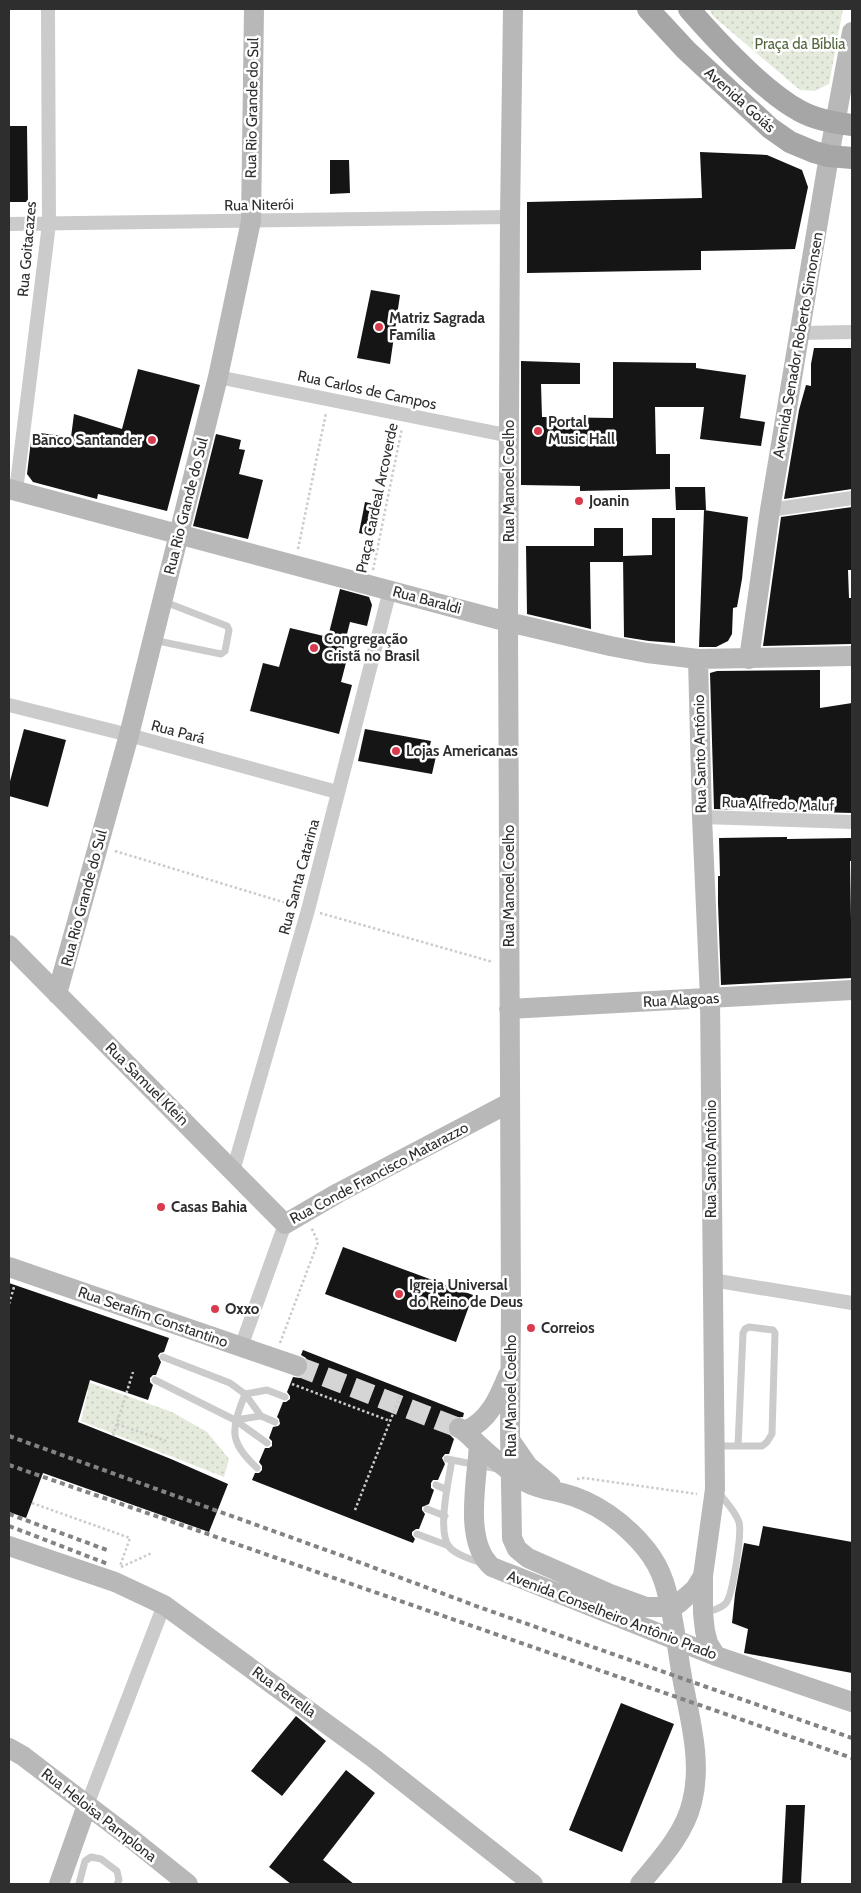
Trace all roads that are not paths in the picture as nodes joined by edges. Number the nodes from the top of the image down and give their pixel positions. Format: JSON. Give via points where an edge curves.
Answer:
{"nodes":[{"id":1,"x":48,"y":9,"type":"edge"},
{"id":2,"x":254,"y":9,"type":"edge"},
{"id":3,"x":512,"y":9,"type":"edge"},
{"id":4,"x":689,"y":9,"type":"edge"},
{"id":5,"x":656,"y":12,"type":"edge"},
{"id":6,"x":852,"y":32,"type":"edge"},
{"id":7,"x":844,"y":124,"type":"edge"},
{"id":8,"x":829,"y":156,"type":"junction"},
{"id":9,"x":852,"y":158,"type":"edge"},
{"id":10,"x":510,"y":217,"type":"junction"},
{"id":11,"x":251,"y":221,"type":"junction"},
{"id":12,"x":9,"y":224,"type":"edge"},
{"id":13,"x":48,"y":224,"type":"junction"},
{"id":14,"x":852,"y":332,"type":"edge"},
{"id":15,"x":800,"y":333,"type":"junction"},
{"id":16,"x":218,"y":377,"type":"junction"},
{"id":17,"x":510,"y":436,"type":"junction"},
{"id":18,"x":12,"y":490,"type":"edge"},
{"id":19,"x":852,"y":498,"type":"edge"},
{"id":20,"x":770,"y":510,"type":"junction"},
{"id":21,"x":179,"y":534,"type":"junction"},
{"id":22,"x":390,"y":590,"type":"junction"},
{"id":23,"x":162,"y":600,"type":"junction"},
{"id":24,"x":508,"y":622,"type":"junction"},
{"id":25,"x":152,"y":640,"type":"junction"},
{"id":26,"x":852,"y":656,"type":"edge"},
{"id":27,"x":698,"y":659,"type":"junction"},
{"id":28,"x":748,"y":659,"type":"junction"},
{"id":29,"x":9,"y":705,"type":"edge"},
{"id":30,"x":129,"y":736,"type":"junction"},
{"id":31,"x":338,"y":792,"type":"junction"},
{"id":32,"x":702,"y":818,"type":"junction"},
{"id":33,"x":852,"y":822,"type":"edge"},
{"id":34,"x":9,"y":944,"type":"edge"},
{"id":35,"x":852,"y":990,"type":"edge"},
{"id":36,"x":57,"y":994,"type":"junction"},
{"id":37,"x":710,"y":998,"type":"junction"},
{"id":38,"x":509,"y":1008,"type":"junction"},
{"id":39,"x":509,"y":1103,"type":"junction"},
{"id":40,"x":233,"y":1171,"type":"junction"},
{"id":41,"x":285,"y":1224,"type":"junction"},
{"id":42,"x":9,"y":1267,"type":"edge"},
{"id":43,"x":712,"y":1280,"type":"junction"},
{"id":44,"x":852,"y":1303,"type":"edge"},
{"id":45,"x":241,"y":1347,"type":"junction"},
{"id":46,"x":163,"y":1357,"type":"dead end"},
{"id":47,"x":511,"y":1367,"type":"junction"},
{"id":48,"x":294,"y":1375,"type":"tunnel mouth"},
{"id":49,"x":155,"y":1380,"type":"dead end"},
{"id":50,"x":245,"y":1394,"type":"junction"},
{"id":51,"x":285,"y":1397,"type":"dead end"},
{"id":52,"x":261,"y":1416,"type":"junction"},
{"id":53,"x":235,"y":1420,"type":"junction"},
{"id":54,"x":275,"y":1422,"type":"dead end"},
{"id":55,"x":468,"y":1435,"type":"junction"},
{"id":56,"x":510,"y":1440,"type":"junction"},
{"id":57,"x":266,"y":1443,"type":"dead end"},
{"id":58,"x":714,"y":1446,"type":"junction"},
{"id":59,"x":738,"y":1446,"type":"junction"},
{"id":60,"x":477,"y":1465,"type":"junction"},
{"id":61,"x":257,"y":1468,"type":"dead end"},
{"id":62,"x":510,"y":1470,"type":"junction"},
{"id":63,"x":436,"y":1486,"type":"dead end"},
{"id":64,"x":561,"y":1487,"type":"junction"},
{"id":65,"x":447,"y":1490,"type":"junction"},
{"id":66,"x":714,"y":1493,"type":"junction"},
{"id":67,"x":427,"y":1509,"type":"dead end"},
{"id":68,"x":512,"y":1514,"type":"junction"},
{"id":69,"x":444,"y":1516,"type":"junction"},
{"id":70,"x":417,"y":1534,"type":"dead end"},
{"id":71,"x":9,"y":1546,"type":"edge"},
{"id":72,"x":449,"y":1546,"type":"junction"},
{"id":73,"x":492,"y":1568,"type":"junction"},
{"id":74,"x":703,"y":1576,"type":"junction"},
{"id":75,"x":164,"y":1605,"type":"junction"},
{"id":76,"x":703,"y":1613,"type":"junction"},
{"id":77,"x":716,"y":1656,"type":"junction"},
{"id":78,"x":852,"y":1702,"type":"edge"},
{"id":79,"x":9,"y":1748,"type":"edge"},
{"id":80,"x":87,"y":1805,"type":"junction"},
{"id":81,"x":59,"y":1884,"type":"edge"},
{"id":82,"x":79,"y":1884,"type":"edge"},
{"id":83,"x":118,"y":1884,"type":"edge"},
{"id":84,"x":188,"y":1884,"type":"edge"},
{"id":85,"x":533,"y":1884,"type":"edge"},
{"id":86,"x":640,"y":1884,"type":"edge"}],
"edges":[{"from":1,"to":13,"type":"street","name":"Rua Goitacazes"},
{"from":2,"to":11,"type":"street","name":"Rua Rio Grande do Sul"},
{"from":3,"to":10,"type":"street","name":"Rua Manoel Coelho"},
{"from":4,"to":7,"type":"main road","name":"Avenida Goiás","via":[[774,93],[800,111]]},
{"from":5,"to":8,"type":"main road","name":"Avenida Goiás","via":[[686,50],[770,128],[790,142]]},
{"from":6,"to":7,"type":"street","name":"Avenida Senador Roberto Simonsen"},
{"from":7,"to":8,"type":"street","name":"Avenida Senador Roberto Simonsen"},
{"from":8,"to":9,"type":"main road","name":"Avenida Goiás"},
{"from":8,"to":15,"type":"street","name":"Avenida Senador Roberto Simonsen"},
{"from":10,"to":11,"type":"street","name":"Rua Niterói"},
{"from":10,"to":17,"type":"street","name":"Rua Manoel Coelho"},
{"from":11,"to":13,"type":"street","name":"Rua Niterói"},
{"from":11,"to":16,"type":"street","name":"Rua Rio Grande do Sul"},
{"from":12,"to":13,"type":"street","name":"Rua Niterói"},
{"from":13,"to":18,"type":"street","name":"Rua Goitacazes"},
{"from":14,"to":15,"type":"street"},
{"from":15,"to":20,"type":"street","name":"Avenida Senador Roberto Simonsen"},
{"from":16,"to":17,"type":"street","name":"Rua Carlos de Campos"},
{"from":16,"to":21,"type":"street","name":"Rua Rio Grande do Sul"},
{"from":17,"to":24,"type":"street","name":"Rua Manoel Coelho"},
{"from":18,"to":21,"type":"street","name":"Rua Baraldi"},
{"from":19,"to":20,"type":"street"},
{"from":20,"to":28,"type":"street","name":"Avenida Senador Roberto Simonsen"},
{"from":21,"to":22,"type":"street","name":"Rua Baraldi"},
{"from":21,"to":23,"type":"street","name":"Rua Rio Grande do Sul"},
{"from":22,"to":24,"type":"street","name":"Rua Baraldi"},
{"from":22,"to":31,"type":"street","name":"Rua Santa Catarina"},
{"from":23,"to":25,"type":"street","name":"Rua Rio Grande do Sul"},
{"from":23,"to":25,"type":"lane","via":[[227,626],[225,651],[221,654]]},
{"from":24,"to":27,"type":"street","name":"Rua Baraldi","via":[[610,646]]},
{"from":24,"to":38,"type":"street","name":"Rua Manoel Coelho"},
{"from":25,"to":30,"type":"street","name":"Rua Rio Grande do Sul"},
{"from":26,"to":28,"type":"street","name":"Rua Baraldi"},
{"from":27,"to":28,"type":"street","name":"Rua Baraldi"},
{"from":27,"to":32,"type":"street","name":"Rua Santo Antônio"},
{"from":29,"to":30,"type":"street","name":"Rua Pará"},
{"from":30,"to":31,"type":"street","name":"Rua Pará"},
{"from":30,"to":36,"type":"street","name":"Rua Rio Grande do Sul"},
{"from":31,"to":40,"type":"street","name":"Rua Santa Catarina","via":[[308,910]]},
{"from":32,"to":33,"type":"street","name":"Rua Alfredo Maluf"},
{"from":32,"to":37,"type":"street","name":"Rua Santo Antônio"},
{"from":34,"to":36,"type":"street","name":"Rua Samuel Klein"},
{"from":35,"to":37,"type":"street","name":"Rua Alagoas"},
{"from":36,"to":40,"type":"street","name":"Rua Samuel Klein"},
{"from":37,"to":38,"type":"street","name":"Rua Alagoas"},
{"from":37,"to":43,"type":"street","name":"Rua Santo Antônio"},
{"from":38,"to":39,"type":"street","name":"Rua Manoel Coelho"},
{"from":39,"to":41,"type":"street","name":"Rua Conde Francisco Matarazzo"},
{"from":39,"to":47,"type":"street","name":"Rua Manoel Coelho"},
{"from":40,"to":41,"type":"street","name":"Rua Samuel Klein"},
{"from":41,"to":45,"type":"street","name":"Rua Conde Francisco Matarazzo"},
{"from":42,"to":45,"type":"street","name":"Rua Serafim Constantino"},
{"from":43,"to":44,"type":"street"},
{"from":43,"to":58,"type":"street","name":"Rua Santo Antônio"},
{"from":45,"to":48,"type":"street","name":"Rua Serafim Constantino","via":[[274,1358]]},
{"from":46,"to":50,"type":"lane","via":[[230,1383]]},
{"from":47,"to":55,"type":"street","via":[[489,1412]]},
{"from":47,"to":56,"type":"street","name":"Rua Manoel Coelho"},
{"from":49,"to":53,"type":"lane"},
{"from":50,"to":51,"type":"lane","via":[[267,1390]]},
{"from":50,"to":52,"type":"lane"},
{"from":50,"to":53,"type":"lane"},
{"from":52,"to":53,"type":"lane"},
{"from":52,"to":54,"type":"lane"},
{"from":53,"to":57,"type":"lane"},
{"from":53,"to":61,"type":"lane","via":[[234,1438],[241,1452]]},
{"from":55,"to":60,"type":"street","name":"Avenida Conselheiro Antônio Prado"},
{"from":55,"to":62,"type":"street"},
{"from":56,"to":62,"type":"street","name":"Rua Manoel Coelho"},
{"from":56,"to":64,"type":"street","via":[[528,1466],[548,1484]]},
{"from":58,"to":59,"type":"lane"},
{"from":58,"to":66,"type":"street","name":"Rua Santo Antônio"},
{"from":59,"to":59,"type":"lane","via":[[762,1446],[772,1434],[773,1330],[749,1327],[743,1333]]},
{"from":60,"to":62,"type":"lane"},
{"from":60,"to":65,"type":"lane","via":[[449,1459]]},
{"from":60,"to":73,"type":"street","name":"Avenida Conselheiro Antônio Prado","via":[[476,1542]]},
{"from":62,"to":64,"type":"street","via":[[526,1483]]},
{"from":62,"to":68,"type":"street","name":"Rua Manoel Coelho"},
{"from":63,"to":65,"type":"lane"},
{"from":64,"to":68,"type":"street","via":[[528,1497]]},
{"from":64,"to":86,"type":"street","via":[[604,1511],[635,1537],[660,1572],[671,1612],[695,1752],[694,1788],[685,1822]]},
{"from":65,"to":69,"type":"lane"},
{"from":66,"to":74,"type":"street","name":"Rua Santo Antônio"},
{"from":66,"to":76,"type":"lane","via":[[733,1510],[740,1527],[731,1596],[722,1606]]},
{"from":67,"to":69,"type":"lane"},
{"from":68,"to":74,"type":"street","name":"Rua Manoel Coelho","via":[[512,1538],[521,1553],[555,1571],[638,1605],[656,1608],[678,1604],[695,1590]]},
{"from":69,"to":72,"type":"lane"},
{"from":70,"to":72,"type":"lane"},
{"from":71,"to":75,"type":"street","name":"Rua Perrella","via":[[115,1582]]},
{"from":72,"to":73,"type":"lane"},
{"from":73,"to":77,"type":"street","name":"Avenida Conselheiro Antônio Prado"},
{"from":74,"to":76,"type":"street","name":"Rua Santo Antônio"},
{"from":75,"to":80,"type":"street"},
{"from":75,"to":85,"type":"street","name":"Rua Perrella","via":[[372,1757]]},
{"from":76,"to":77,"type":"street","name":"Rua Santo Antônio","via":[[708,1642]]},
{"from":77,"to":78,"type":"street","name":"Avenida Conselheiro Antônio Prado"},
{"from":79,"to":80,"type":"street","name":"Rua Heloisa Pamplona"},
{"from":80,"to":81,"type":"street"},
{"from":80,"to":84,"type":"street","name":"Rua Heloisa Pamplona"},
{"from":82,"to":83,"type":"lane","via":[[85,1861],[91,1857],[101,1859],[117,1871]]}]}
